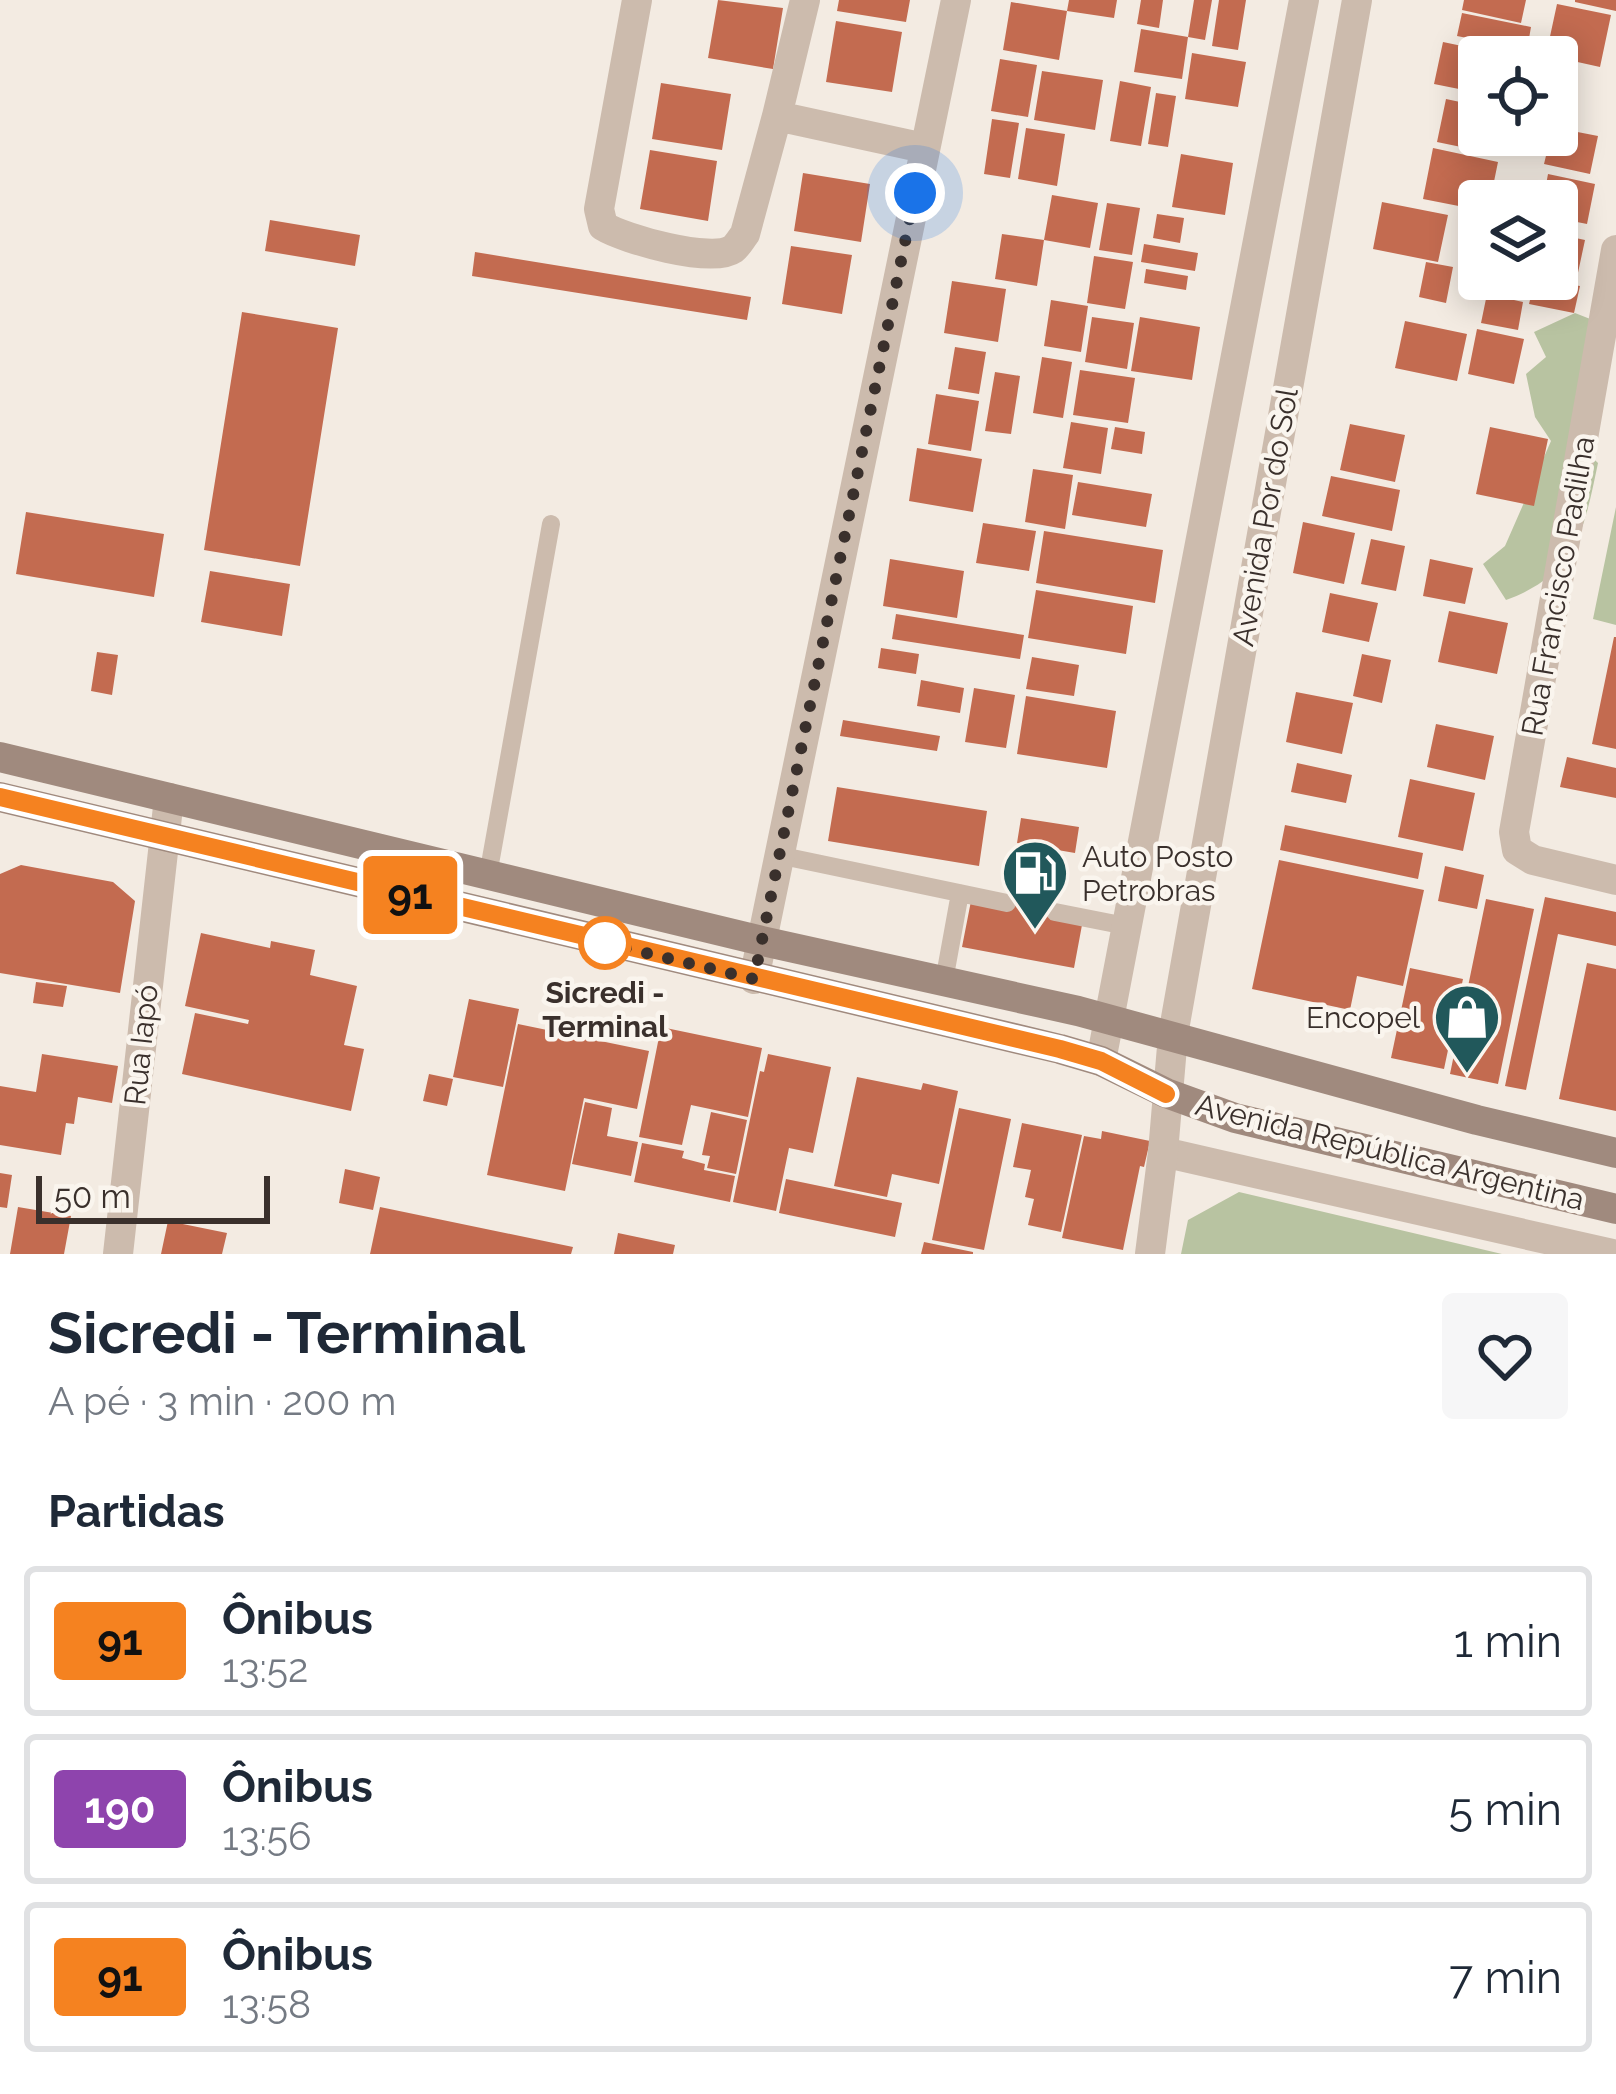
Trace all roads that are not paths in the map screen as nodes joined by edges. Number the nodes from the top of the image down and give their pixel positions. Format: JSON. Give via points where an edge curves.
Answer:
{"nodes":[{"id":1,"x":637,"y":0,"type":"edge"},
{"id":2,"x":805,"y":0,"type":"edge"},
{"id":3,"x":956,"y":0,"type":"edge"},
{"id":4,"x":1304,"y":0,"type":"edge"},
{"id":5,"x":1357,"y":0,"type":"edge"},
{"id":6,"x":777,"y":116,"type":"junction"},
{"id":7,"x":924,"y":148,"type":"junction"},
{"id":8,"x":1616,"y":250,"type":"edge"},
{"id":9,"x":551,"y":524,"type":"dead end"},
{"id":10,"x":0,"y":757,"type":"edge"},
{"id":11,"x":0,"y":797,"type":"edge"},
{"id":12,"x":170,"y":798,"type":"junction"},
{"id":13,"x":165,"y":837,"type":"junction"},
{"id":14,"x":778,"y":855,"type":"junction"},
{"id":15,"x":488,"y":875,"type":"junction"},
{"id":16,"x":1616,"y":880,"type":"edge"},
{"id":17,"x":960,"y":893,"type":"junction"},
{"id":18,"x":1007,"y":902,"type":"dead end"},
{"id":19,"x":1054,"y":912,"type":"dead end"},
{"id":20,"x":1126,"y":926,"type":"junction"},
{"id":21,"x":762,"y":941,"type":"junction"},
{"id":22,"x":754,"y":979,"type":"junction"},
{"id":23,"x":944,"y":981,"type":"junction"},
{"id":24,"x":1108,"y":1018,"type":"junction"},
{"id":25,"x":1173,"y":1035,"type":"junction"},
{"id":26,"x":1101,"y":1061,"type":"junction"},
{"id":27,"x":1166,"y":1094,"type":"junction"},
{"id":28,"x":1163,"y":1152,"type":"junction"},
{"id":29,"x":1616,"y":1153,"type":"edge"},
{"id":30,"x":1616,"y":1209,"type":"edge"},
{"id":31,"x":118,"y":1254,"type":"edge"},
{"id":32,"x":1150,"y":1254,"type":"edge"},
{"id":33,"x":1612,"y":1254,"type":"edge"}],
"edges":[{"from":1,"to":6,"type":"street","via":[[599,209],[603,226],[712,255],[733,249],[745,234]]},
{"from":2,"to":6,"type":"street"},
{"from":3,"to":7,"type":"street"},
{"from":4,"to":20,"type":"street","name":"Avenida Por do Sol"},
{"from":5,"to":25,"type":"street","name":"Avenida Por do Sol"},
{"from":6,"to":7,"type":"street"},
{"from":7,"to":14,"type":"street"},
{"from":8,"to":16,"type":"street","name":"Rua Francisco Padilha","via":[[1514,832],[1517,850],[1533,860]]},
{"from":9,"to":15,"type":"lane"},
{"from":10,"to":12,"type":"main road","name":"Avenida República Argentina"},
{"from":11,"to":13,"type":"main road","name":"Avenida República Argentina"},
{"from":12,"to":13,"type":"street","name":"Rua Iapó"},
{"from":12,"to":15,"type":"main road","name":"Avenida República Argentina"},
{"from":13,"to":22,"type":"main road","name":"Avenida República Argentina"},
{"from":13,"to":31,"type":"street","name":"Rua Iapó"},
{"from":14,"to":17,"type":"lane"},
{"from":14,"to":21,"type":"street"},
{"from":15,"to":21,"type":"main road","name":"Avenida República Argentina"},
{"from":17,"to":18,"type":"lane"},
{"from":17,"to":23,"type":"lane"},
{"from":19,"to":20,"type":"lane"},
{"from":20,"to":24,"type":"street","name":"Avenida Por do Sol"},
{"from":21,"to":22,"type":"street"},
{"from":21,"to":23,"type":"main road","name":"Avenida República Argentina"},
{"from":22,"to":26,"type":"main road","name":"Avenida República Argentina"},
{"from":23,"to":24,"type":"main road","name":"Avenida República Argentina"},
{"from":24,"to":25,"type":"main road","name":"Avenida República Argentina"},
{"from":24,"to":26,"type":"street","name":"Avenida Por do Sol"},
{"from":25,"to":27,"type":"street","name":"Avenida Por do Sol"},
{"from":25,"to":29,"type":"main road","name":"Avenida República Argentina"},
{"from":26,"to":27,"type":"main road","name":"Avenida República Argentina"},
{"from":27,"to":28,"type":"street","name":"Avenida Por do Sol"},
{"from":27,"to":30,"type":"main road","name":"Avenida República Argentina","via":[[1235,1118]]},
{"from":28,"to":32,"type":"street","name":"Avenida Por do Sol"},
{"from":28,"to":33,"type":"street","name":"Avenida República Argentina"}]}
